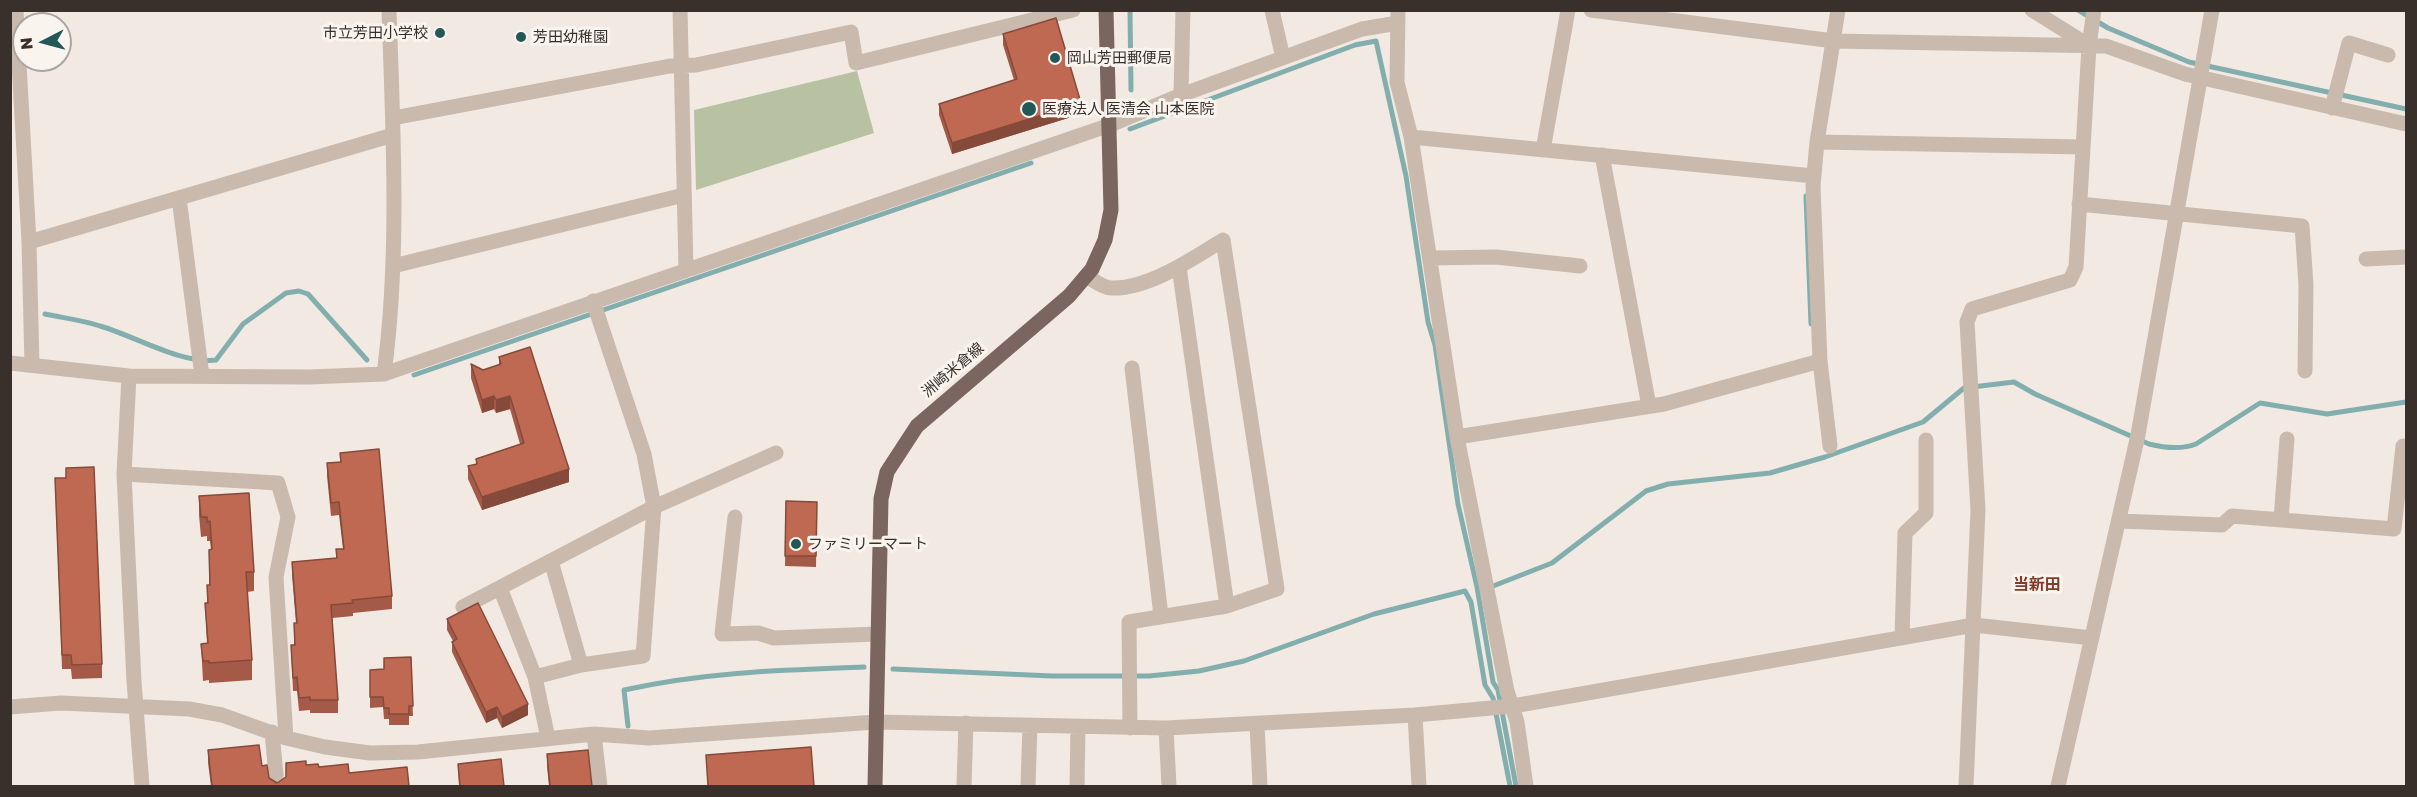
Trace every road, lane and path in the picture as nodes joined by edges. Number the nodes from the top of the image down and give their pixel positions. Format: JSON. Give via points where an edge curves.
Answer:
{"nodes":[{"id":1,"x":16,"y":10,"type":"edge"},
{"id":2,"x":388,"y":10,"type":"edge"},
{"id":3,"x":680,"y":10,"type":"edge"},
{"id":4,"x":1073,"y":10,"type":"edge"},
{"id":5,"x":1106,"y":10,"type":"edge"},
{"id":6,"x":1183,"y":10,"type":"edge"},
{"id":7,"x":1272,"y":10,"type":"edge"},
{"id":8,"x":1568,"y":10,"type":"edge"},
{"id":9,"x":1591,"y":10,"type":"edge"},
{"id":10,"x":1838,"y":10,"type":"edge"},
{"id":11,"x":2032,"y":10,"type":"edge"},
{"id":12,"x":2094,"y":10,"type":"edge"},
{"id":13,"x":2212,"y":10,"type":"edge"},
{"id":14,"x":1398,"y":17,"type":"edge"},
{"id":15,"x":1829,"y":40,"type":"junction"},
{"id":16,"x":2089,"y":46,"type":"junction"},
{"id":17,"x":2388,"y":55,"type":"dead end"},
{"id":18,"x":1283,"y":58,"type":"junction"},
{"id":19,"x":681,"y":66,"type":"junction"},
{"id":20,"x":2201,"y":68,"type":"junction"},
{"id":21,"x":1180,"y":95,"type":"junction"},
{"id":22,"x":16,"y":98,"type":"edge"},
{"id":23,"x":2333,"y":105,"type":"junction"},
{"id":24,"x":393,"y":118,"type":"junction"},
{"id":25,"x":1121,"y":120,"type":"junction"},
{"id":26,"x":2406,"y":124,"type":"edge"},
{"id":27,"x":393,"y":135,"type":"junction"},
{"id":28,"x":1411,"y":137,"type":"junction"},
{"id":29,"x":1817,"y":142,"type":"junction"},
{"id":30,"x":2083,"y":147,"type":"junction"},
{"id":31,"x":1543,"y":150,"type":"junction"},
{"id":32,"x":17,"y":151,"type":"edge"},
{"id":33,"x":1602,"y":155,"type":"junction"},
{"id":34,"x":1809,"y":176,"type":"junction"},
{"id":35,"x":684,"y":195,"type":"junction"},
{"id":36,"x":179,"y":198,"type":"junction"},
{"id":37,"x":2079,"y":204,"type":"junction"},
{"id":38,"x":2177,"y":212,"type":"junction"},
{"id":39,"x":29,"y":242,"type":"junction"},
{"id":40,"x":2406,"y":257,"type":"edge"},
{"id":41,"x":1430,"y":258,"type":"junction"},
{"id":42,"x":2366,"y":259,"type":"dead end"},
{"id":43,"x":393,"y":266,"type":"junction"},
{"id":44,"x":1580,"y":266,"type":"dead end"},
{"id":45,"x":1179,"y":267,"type":"junction"},
{"id":46,"x":686,"y":269,"type":"junction"},
{"id":47,"x":1086,"y":276,"type":"junction"},
{"id":48,"x":595,"y":309,"type":"junction"},
{"id":49,"x":1816,"y":362,"type":"junction"},
{"id":50,"x":10,"y":363,"type":"edge"},
{"id":51,"x":32,"y":364,"type":"junction"},
{"id":52,"x":200,"y":366,"type":"junction"},
{"id":53,"x":1132,"y":368,"type":"dead end"},
{"id":54,"x":2305,"y":371,"type":"dead end"},
{"id":55,"x":384,"y":374,"type":"junction"},
{"id":56,"x":129,"y":376,"type":"junction"},
{"id":57,"x":1649,"y":406,"type":"junction"},
{"id":58,"x":1457,"y":437,"type":"junction"},
{"id":59,"x":2287,"y":439,"type":"dead end"},
{"id":60,"x":1926,"y":440,"type":"dead end"},
{"id":61,"x":1830,"y":446,"type":"dead end"},
{"id":62,"x":2406,"y":446,"type":"edge"},
{"id":63,"x":776,"y":453,"type":"dead end"},
{"id":64,"x":124,"y":474,"type":"junction"},
{"id":65,"x":654,"y":507,"type":"junction"},
{"id":66,"x":735,"y":517,"type":"dead end"},
{"id":67,"x":2281,"y":520,"type":"junction"},
{"id":68,"x":2120,"y":521,"type":"junction"},
{"id":69,"x":551,"y":561,"type":"junction"},
{"id":70,"x":500,"y":588,"type":"junction"},
{"id":71,"x":1227,"y":606,"type":"junction"},
{"id":72,"x":463,"y":607,"type":"dead end"},
{"id":73,"x":1161,"y":616,"type":"junction"},
{"id":74,"x":1974,"y":625,"type":"junction"},
{"id":75,"x":877,"y":634,"type":"junction"},
{"id":76,"x":1902,"y":638,"type":"junction"},
{"id":77,"x":2092,"y":639,"type":"junction"},
{"id":78,"x":581,"y":665,"type":"junction"},
{"id":79,"x":535,"y":677,"type":"junction"},
{"id":80,"x":10,"y":707,"type":"edge"},
{"id":81,"x":136,"y":707,"type":"junction"},
{"id":82,"x":1504,"y":707,"type":"junction"},
{"id":83,"x":1415,"y":715,"type":"junction"},
{"id":84,"x":876,"y":722,"type":"junction"},
{"id":85,"x":966,"y":723,"type":"junction"},
{"id":86,"x":1257,"y":723,"type":"junction"},
{"id":87,"x":1030,"y":725,"type":"junction"},
{"id":88,"x":1078,"y":726,"type":"junction"},
{"id":89,"x":1130,"y":728,"type":"junction"},
{"id":90,"x":1166,"y":729,"type":"junction"},
{"id":91,"x":594,"y":734,"type":"junction"},
{"id":92,"x":279,"y":735,"type":"junction"},
{"id":93,"x":548,"y":738,"type":"junction"},
{"id":94,"x":142,"y":786,"type":"edge"},
{"id":95,"x":277,"y":786,"type":"edge"},
{"id":96,"x":600,"y":786,"type":"edge"},
{"id":97,"x":875,"y":786,"type":"edge"},
{"id":98,"x":964,"y":786,"type":"edge"},
{"id":99,"x":1028,"y":786,"type":"edge"},
{"id":100,"x":1077,"y":786,"type":"edge"},
{"id":101,"x":1169,"y":786,"type":"edge"},
{"id":102,"x":1260,"y":786,"type":"edge"},
{"id":103,"x":1419,"y":786,"type":"edge"},
{"id":104,"x":1526,"y":786,"type":"edge"},
{"id":105,"x":1966,"y":786,"type":"edge"},
{"id":106,"x":2058,"y":786,"type":"edge"}],
"edges":[{"from":1,"to":22,"type":"street"},
{"from":2,"to":24,"type":"street"},
{"from":3,"to":19,"type":"street"},
{"from":4,"to":19,"type":"street","via":[[856,63],[851,32]]},
{"from":5,"to":25,"type":"main road","name":"洲崎米倉線"},
{"from":6,"to":21,"type":"street"},
{"from":7,"to":18,"type":"street"},
{"from":8,"to":31,"type":"street"},
{"from":9,"to":15,"type":"street"},
{"from":10,"to":15,"type":"street"},
{"from":11,"to":16,"type":"street"},
{"from":12,"to":16,"type":"street"},
{"from":13,"to":20,"type":"street"},
{"from":14,"to":18,"type":"street"},
{"from":14,"to":28,"type":"street","via":[[1397,82]]},
{"from":15,"to":16,"type":"street"},
{"from":15,"to":29,"type":"street"},
{"from":16,"to":20,"type":"street","via":[[2106,46]]},
{"from":16,"to":30,"type":"street"},
{"from":17,"to":23,"type":"street","via":[[2349,43]]},
{"from":18,"to":21,"type":"street"},
{"from":19,"to":24,"type":"street"},
{"from":19,"to":35,"type":"street"},
{"from":20,"to":23,"type":"street"},
{"from":20,"to":38,"type":"street"},
{"from":21,"to":25,"type":"street"},
{"from":22,"to":32,"type":"street"},
{"from":23,"to":26,"type":"street"},
{"from":24,"to":27,"type":"street"},
{"from":25,"to":46,"type":"street"},
{"from":25,"to":47,"type":"main road","name":"洲崎米倉線","via":[[1105,240]]},
{"from":27,"to":36,"type":"street"},
{"from":27,"to":43,"type":"street"},
{"from":28,"to":31,"type":"street"},
{"from":28,"to":41,"type":"street"},
{"from":29,"to":30,"type":"street"},
{"from":29,"to":34,"type":"street"},
{"from":30,"to":37,"type":"street"},
{"from":31,"to":33,"type":"street"},
{"from":32,"to":39,"type":"street"},
{"from":33,"to":34,"type":"street"},
{"from":33,"to":57,"type":"street"},
{"from":34,"to":49,"type":"street"},
{"from":35,"to":43,"type":"street"},
{"from":35,"to":46,"type":"street"},
{"from":36,"to":39,"type":"street"},
{"from":36,"to":52,"type":"street"},
{"from":37,"to":38,"type":"street"},
{"from":37,"to":74,"type":"street","via":[[2076,267],[2070,280],[1972,309],[1967,322],[1978,510]]},
{"from":38,"to":54,"type":"street","via":[[2302,226]]},
{"from":38,"to":68,"type":"street"},
{"from":39,"to":51,"type":"street"},
{"from":40,"to":42,"type":"street"},
{"from":41,"to":44,"type":"street","via":[[1496,257]]},
{"from":41,"to":58,"type":"street"},
{"from":43,"to":55,"type":"street"},
{"from":45,"to":47,"type":"street","via":[[1130,287],[1109,288]]},
{"from":45,"to":71,"type":"street"},
{"from":45,"to":71,"type":"street","via":[[1223,240],[1277,589]]},
{"from":46,"to":48,"type":"street"},
{"from":47,"to":75,"type":"main road","name":"洲崎米倉線","via":[[1069,296],[916,426],[901,447],[887,472],[882,499]]},
{"from":48,"to":55,"type":"street"},
{"from":48,"to":65,"type":"street","via":[[644,454]]},
{"from":49,"to":57,"type":"street"},
{"from":49,"to":61,"type":"street"},
{"from":50,"to":51,"type":"street"},
{"from":51,"to":56,"type":"street"},
{"from":52,"to":55,"type":"street"},
{"from":52,"to":56,"type":"street"},
{"from":53,"to":73,"type":"street"},
{"from":56,"to":64,"type":"street"},
{"from":57,"to":58,"type":"street"},
{"from":58,"to":82,"type":"street","via":[[1487,588]]},
{"from":59,"to":67,"type":"street"},
{"from":60,"to":76,"type":"street","via":[[1926,513],[1905,532]]},
{"from":62,"to":67,"type":"street","via":[[2394,529]]},
{"from":63,"to":65,"type":"street"},
{"from":64,"to":81,"type":"street"},
{"from":64,"to":92,"type":"street","via":[[278,483],[288,517],[276,577]]},
{"from":65,"to":69,"type":"street"},
{"from":65,"to":78,"type":"street","via":[[643,656]]},
{"from":66,"to":75,"type":"street","via":[[722,634],[758,633],[774,638]]},
{"from":67,"to":68,"type":"street","via":[[2232,516],[2222,525]]},
{"from":68,"to":77,"type":"street"},
{"from":69,"to":70,"type":"street"},
{"from":69,"to":78,"type":"street"},
{"from":70,"to":72,"type":"street"},
{"from":70,"to":79,"type":"street"},
{"from":71,"to":73,"type":"street"},
{"from":73,"to":89,"type":"street","via":[[1129,622]]},
{"from":74,"to":76,"type":"street"},
{"from":74,"to":77,"type":"street"},
{"from":74,"to":105,"type":"street"},
{"from":75,"to":84,"type":"main road","name":"洲崎米倉線"},
{"from":76,"to":82,"type":"street"},
{"from":77,"to":106,"type":"street"},
{"from":78,"to":79,"type":"street"},
{"from":79,"to":93,"type":"street"},
{"from":80,"to":81,"type":"street"},
{"from":81,"to":92,"type":"street","via":[[211,713]]},
{"from":81,"to":94,"type":"street"},
{"from":82,"to":83,"type":"street"},
{"from":82,"to":104,"type":"street"},
{"from":83,"to":86,"type":"street"},
{"from":83,"to":103,"type":"street"},
{"from":84,"to":85,"type":"street"},
{"from":84,"to":91,"type":"street","via":[[649,738]]},
{"from":84,"to":97,"type":"main road","name":"洲崎米倉線"},
{"from":85,"to":87,"type":"street"},
{"from":85,"to":98,"type":"street"},
{"from":86,"to":90,"type":"street"},
{"from":86,"to":102,"type":"street"},
{"from":87,"to":88,"type":"street"},
{"from":87,"to":99,"type":"street"},
{"from":88,"to":89,"type":"street"},
{"from":88,"to":100,"type":"street"},
{"from":89,"to":90,"type":"street"},
{"from":90,"to":101,"type":"street"},
{"from":91,"to":93,"type":"street"},
{"from":91,"to":96,"type":"street"},
{"from":92,"to":93,"type":"street","via":[[370,753],[418,752]]},
{"from":92,"to":95,"type":"street"}]}
